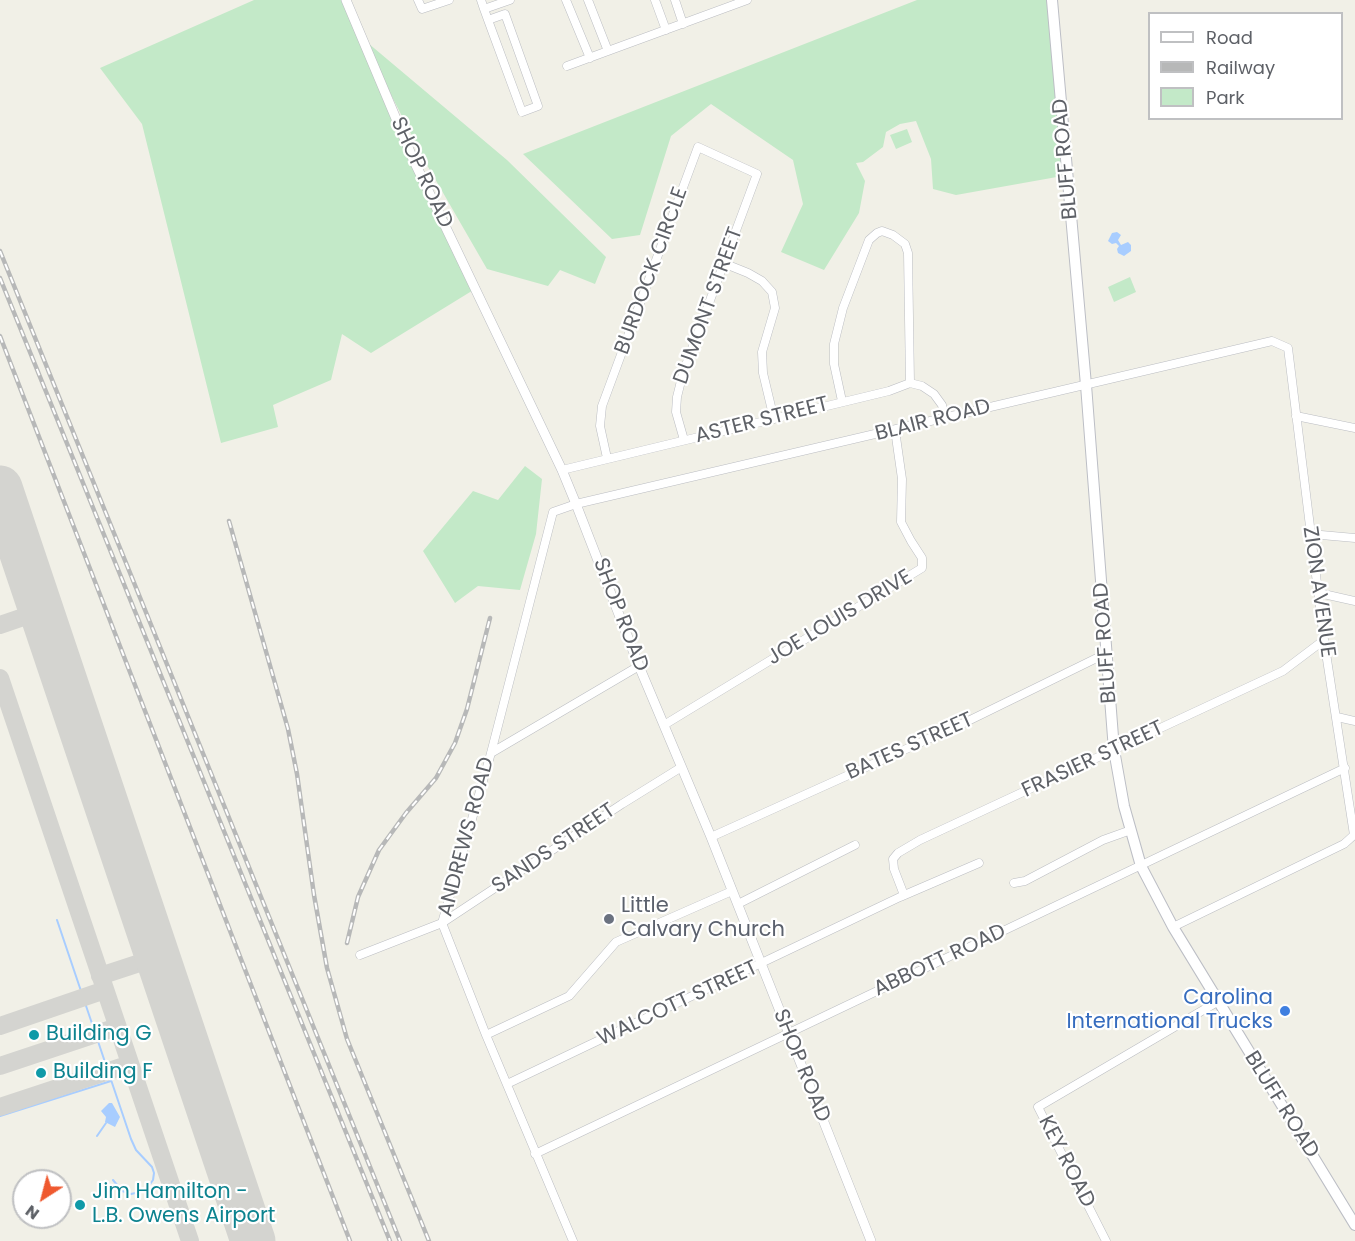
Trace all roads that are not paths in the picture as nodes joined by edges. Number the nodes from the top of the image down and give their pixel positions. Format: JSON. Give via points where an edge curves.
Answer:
{"nodes":[{"id":1,"x":346,"y":0,"type":"edge"},
{"id":2,"x":418,"y":0,"type":"edge"},
{"id":3,"x":449,"y":0,"type":"edge"},
{"id":4,"x":481,"y":0,"type":"edge"},
{"id":5,"x":510,"y":0,"type":"edge"},
{"id":6,"x":566,"y":0,"type":"edge"},
{"id":7,"x":588,"y":0,"type":"edge"},
{"id":8,"x":655,"y":0,"type":"edge"},
{"id":9,"x":675,"y":0,"type":"edge"},
{"id":10,"x":747,"y":0,"type":"edge"},
{"id":11,"x":1052,"y":0,"type":"edge"},
{"id":12,"x":484,"y":9,"type":"junction"},
{"id":13,"x":488,"y":20,"type":"junction"},
{"id":14,"x":683,"y":24,"type":"junction"},
{"id":15,"x":666,"y":30,"type":"junction"},
{"id":16,"x":608,"y":51,"type":"junction"},
{"id":17,"x":590,"y":58,"type":"junction"},
{"id":18,"x":567,"y":66,"type":"dead end"},
{"id":19,"x":757,"y":174,"type":"joint"},
{"id":20,"x":723,"y":263,"type":"junction"},
{"id":21,"x":1288,"y":348,"type":"joint"},
{"id":22,"x":910,"y":383,"type":"junction"},
{"id":23,"x":1086,"y":385,"type":"junction"},
{"id":24,"x":842,"y":401,"type":"junction"},
{"id":25,"x":1296,"y":416,"type":"junction"},
{"id":26,"x":945,"y":418,"type":"junction"},
{"id":27,"x":774,"y":419,"type":"junction"},
{"id":28,"x":1355,"y":428,"type":"edge"},
{"id":29,"x":895,"y":430,"type":"junction"},
{"id":30,"x":684,"y":440,"type":"junction"},
{"id":31,"x":608,"y":458,"type":"junction"},
{"id":32,"x":562,"y":470,"type":"junction"},
{"id":33,"x":576,"y":504,"type":"junction"},
{"id":34,"x":1310,"y":534,"type":"junction"},
{"id":35,"x":1355,"y":538,"type":"edge"},
{"id":36,"x":1319,"y":593,"type":"junction"},
{"id":37,"x":1355,"y":601,"type":"edge"},
{"id":38,"x":1324,"y":640,"type":"junction"},
{"id":39,"x":1107,"y":652,"type":"junction"},
{"id":40,"x":639,"y":666,"type":"junction"},
{"id":41,"x":1337,"y":717,"type":"junction"},
{"id":42,"x":1355,"y":721,"type":"edge"},
{"id":43,"x":664,"y":725,"type":"junction"},
{"id":44,"x":1114,"y":750,"type":"junction"},
{"id":45,"x":491,"y":753,"type":"junction"},
{"id":46,"x":680,"y":768,"type":"junction"},
{"id":47,"x":1345,"y":768,"type":"junction"},
{"id":48,"x":1131,"y":830,"type":"junction"},
{"id":49,"x":1354,"y":835,"type":"edge"},
{"id":50,"x":711,"y":837,"type":"junction"},
{"id":51,"x":855,"y":845,"type":"dead end"},
{"id":52,"x":979,"y":863,"type":"dead end"},
{"id":53,"x":1141,"y":866,"type":"junction"},
{"id":54,"x":1014,"y":883,"type":"dead end"},
{"id":55,"x":732,"y":891,"type":"junction"},
{"id":56,"x":904,"y":895,"type":"junction"},
{"id":57,"x":738,"y":904,"type":"junction"},
{"id":58,"x":442,"y":923,"type":"junction"},
{"id":59,"x":1173,"y":927,"type":"junction"},
{"id":60,"x":360,"y":955,"type":"dead end"},
{"id":61,"x":761,"y":964,"type":"junction"},
{"id":62,"x":1217,"y":1002,"type":"junction"},
{"id":63,"x":787,"y":1034,"type":"junction"},
{"id":64,"x":486,"y":1035,"type":"junction"},
{"id":65,"x":507,"y":1084,"type":"junction"},
{"id":66,"x":535,"y":1154,"type":"junction"},
{"id":67,"x":1355,"y":1226,"type":"edge"},
{"id":68,"x":573,"y":1241,"type":"edge"},
{"id":69,"x":871,"y":1241,"type":"edge"},
{"id":70,"x":1106,"y":1241,"type":"edge"}],
"edges":[{"from":1,"to":32,"type":"street","name":"SHOP ROAD","via":[[413,159]]},
{"from":2,"to":3,"type":"street","via":[[422,9]]},
{"from":4,"to":12,"type":"street"},
{"from":5,"to":12,"type":"street"},
{"from":6,"to":17,"type":"street"},
{"from":7,"to":16,"type":"street"},
{"from":8,"to":15,"type":"street"},
{"from":9,"to":14,"type":"street"},
{"from":10,"to":14,"type":"street"},
{"from":11,"to":23,"type":"main road","name":"BLUFF ROAD"},
{"from":12,"to":13,"type":"street"},
{"from":13,"to":13,"type":"street","via":[[522,112],[538,106],[505,14]]},
{"from":14,"to":15,"type":"street"},
{"from":15,"to":16,"type":"street"},
{"from":16,"to":17,"type":"street"},
{"from":17,"to":18,"type":"street"},
{"from":19,"to":20,"type":"street","name":"DUMONT STREET"},
{"from":19,"to":31,"type":"street","name":"BURDOCK CIRCLE","via":[[698,147],[602,406],[600,426]]},
{"from":20,"to":27,"type":"street","via":[[762,281],[772,292],[775,308],[762,352]]},
{"from":20,"to":30,"type":"street","name":"DUMONT STREET","via":[[677,397],[676,412]]},
{"from":21,"to":23,"type":"street","name":"BLAIR ROAD","via":[[1272,341]]},
{"from":21,"to":25,"type":"street","name":"ZION AVENUE"},
{"from":22,"to":24,"type":"street","name":"ASTER STREET"},
{"from":22,"to":24,"type":"street","via":[[908,253],[905,244],[882,231],[869,240],[838,326],[834,364]]},
{"from":22,"to":26,"type":"street","via":[[934,394]]},
{"from":23,"to":26,"type":"street","name":"BLAIR ROAD"},
{"from":23,"to":39,"type":"main road","name":"BLUFF ROAD"},
{"from":24,"to":27,"type":"street","name":"ASTER STREET"},
{"from":25,"to":28,"type":"street"},
{"from":25,"to":34,"type":"street","name":"ZION AVENUE"},
{"from":26,"to":29,"type":"street","name":"BLAIR ROAD"},
{"from":27,"to":30,"type":"street","name":"ASTER STREET"},
{"from":29,"to":33,"type":"street","name":"BLAIR ROAD"},
{"from":29,"to":43,"type":"street","name":"JOE LOUIS DRIVE","via":[[902,478],[901,522],[922,558],[922,568]]},
{"from":30,"to":31,"type":"street","name":"ASTER STREET"},
{"from":31,"to":32,"type":"street","name":"ASTER STREET"},
{"from":32,"to":33,"type":"street","name":"SHOP ROAD"},
{"from":33,"to":40,"type":"street","name":"SHOP ROAD"},
{"from":33,"to":45,"type":"street","name":"ANDREWS ROAD","via":[[553,512]]},
{"from":34,"to":35,"type":"street"},
{"from":34,"to":36,"type":"street","name":"ZION AVENUE"},
{"from":36,"to":37,"type":"street"},
{"from":36,"to":38,"type":"street","name":"ZION AVENUE"},
{"from":38,"to":41,"type":"street","name":"ZION AVENUE"},
{"from":38,"to":44,"type":"street","name":"FRASIER STREET","via":[[1283,671]]},
{"from":39,"to":44,"type":"main road","name":"BLUFF ROAD"},
{"from":39,"to":50,"type":"street","name":"BATES STREET","via":[[966,722]]},
{"from":40,"to":43,"type":"street","name":"SHOP ROAD"},
{"from":40,"to":45,"type":"street"},
{"from":41,"to":42,"type":"street"},
{"from":41,"to":47,"type":"street","name":"ZION AVENUE"},
{"from":43,"to":46,"type":"street","name":"SHOP ROAD"},
{"from":44,"to":48,"type":"main road","name":"BLUFF ROAD"},
{"from":44,"to":56,"type":"street","name":"FRASIER STREET","via":[[898,853],[893,859],[894,869]]},
{"from":45,"to":58,"type":"street","name":"ANDREWS ROAD"},
{"from":46,"to":50,"type":"street","name":"SHOP ROAD"},
{"from":46,"to":58,"type":"street","name":"SANDS STREET"},
{"from":47,"to":49,"type":"street","name":"ZION AVENUE"},
{"from":47,"to":53,"type":"street","name":"ABBOTT ROAD"},
{"from":48,"to":53,"type":"main road","name":"BLUFF ROAD"},
{"from":48,"to":54,"type":"street"},
{"from":49,"to":59,"type":"street","via":[[1344,844]]},
{"from":50,"to":55,"type":"street","name":"SHOP ROAD"},
{"from":51,"to":57,"type":"street"},
{"from":52,"to":56,"type":"street","name":"WALCOTT STREET"},
{"from":53,"to":59,"type":"main road","name":"BLUFF ROAD"},
{"from":53,"to":63,"type":"street","name":"ABBOTT ROAD"},
{"from":55,"to":57,"type":"street","name":"SHOP ROAD"},
{"from":55,"to":64,"type":"street","via":[[616,942],[569,996]]},
{"from":56,"to":61,"type":"street","name":"WALCOTT STREET"},
{"from":57,"to":61,"type":"street","name":"SHOP ROAD"},
{"from":58,"to":60,"type":"street","name":"SANDS STREET"},
{"from":58,"to":64,"type":"street","name":"ANDREWS ROAD"},
{"from":59,"to":62,"type":"main road","name":"BLUFF ROAD"},
{"from":61,"to":63,"type":"street","name":"SHOP ROAD"},
{"from":61,"to":65,"type":"street","name":"WALCOTT STREET"},
{"from":62,"to":67,"type":"main road","name":"BLUFF ROAD"},
{"from":62,"to":70,"type":"street","name":"KEY ROAD","via":[[1038,1107]]},
{"from":63,"to":66,"type":"street","name":"ABBOTT ROAD"},
{"from":63,"to":69,"type":"street","name":"SHOP ROAD"},
{"from":64,"to":65,"type":"street","name":"ANDREWS ROAD"},
{"from":65,"to":66,"type":"street","name":"ANDREWS ROAD"},
{"from":66,"to":68,"type":"street","name":"ANDREWS ROAD"}]}
